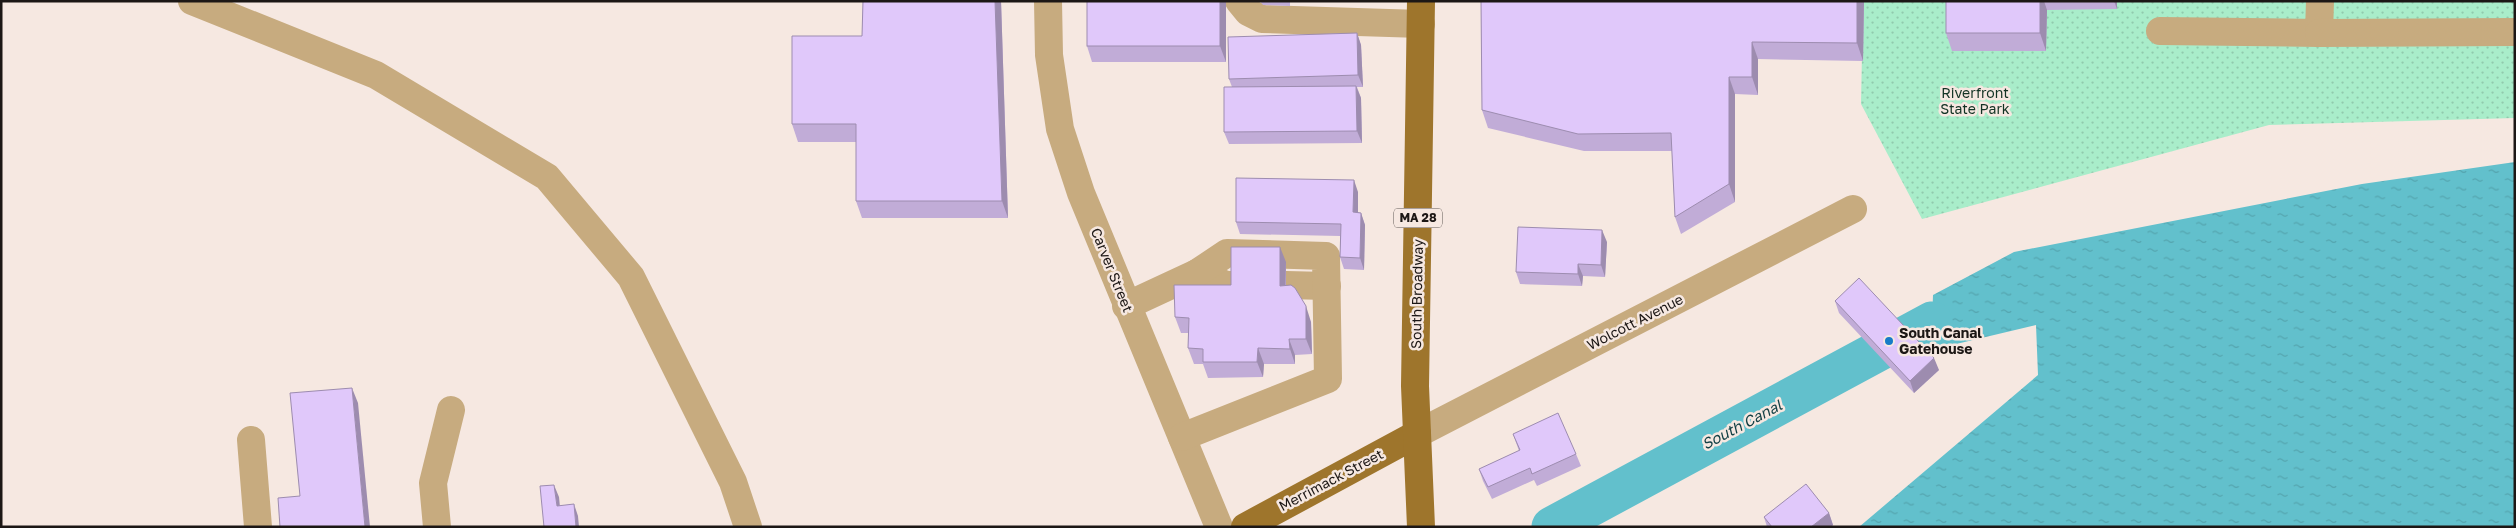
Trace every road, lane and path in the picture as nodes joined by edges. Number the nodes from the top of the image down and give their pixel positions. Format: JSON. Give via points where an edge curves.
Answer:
{"nodes":[{"id":1,"x":192,"y":1,"type":"edge"},
{"id":2,"x":1048,"y":1,"type":"edge"},
{"id":3,"x":1239,"y":1,"type":"edge"},
{"id":4,"x":2320,"y":1,"type":"edge"},
{"id":5,"x":1311,"y":11,"type":"edge"},
{"id":6,"x":1421,"y":13,"type":"edge"},
{"id":7,"x":2160,"y":31,"type":"dead end"},
{"id":8,"x":2515,"y":32,"type":"edge"},
{"id":9,"x":2319,"y":33,"type":"junction"},
{"id":10,"x":1853,"y":209,"type":"dead end"},
{"id":11,"x":1197,"y":273,"type":"junction"},
{"id":12,"x":1237,"y":285,"type":"edge"},
{"id":13,"x":1286,"y":285,"type":"edge"},
{"id":14,"x":1327,"y":286,"type":"junction"},
{"id":15,"x":1126,"y":306,"type":"junction"},
{"id":16,"x":451,"y":410,"type":"dead end"},
{"id":17,"x":1418,"y":434,"type":"junction"},
{"id":18,"x":1182,"y":437,"type":"junction"},
{"id":19,"x":251,"y":440,"type":"dead end"},
{"id":20,"x":258,"y":527,"type":"edge"},
{"id":21,"x":437,"y":527,"type":"edge"},
{"id":22,"x":748,"y":527,"type":"edge"},
{"id":23,"x":1219,"y":527,"type":"edge"},
{"id":24,"x":1246,"y":527,"type":"edge"},
{"id":25,"x":1421,"y":527,"type":"edge"}],
"edges":[{"from":1,"to":22,"type":"street","via":[[376,75],[547,177],[631,277],[733,482]]},
{"from":2,"to":15,"type":"street","name":"Carver Street","via":[[1049,55],[1060,129],[1081,193]]},
{"from":3,"to":5,"type":"street","via":[[1248,12],[1262,19]]},
{"from":4,"to":9,"type":"street"},
{"from":5,"to":6,"type":"street"},
{"from":6,"to":17,"type":"main road","name":"South Broadway","number":"MA 28","via":[[1415,386]]},
{"from":7,"to":9,"type":"street"},
{"from":8,"to":9,"type":"street"},
{"from":10,"to":17,"type":"street","name":"Wolcott Avenue"},
{"from":11,"to":12,"type":"street","via":[[1226,285]]},
{"from":11,"to":14,"type":"street","via":[[1227,253],[1326,256]]},
{"from":11,"to":15,"type":"street"},
{"from":13,"to":14,"type":"street"},
{"from":14,"to":18,"type":"street","via":[[1328,379]]},
{"from":15,"to":18,"type":"street","name":"Carver Street"},
{"from":16,"to":21,"type":"street","via":[[433,483]]},
{"from":17,"to":24,"type":"main road","name":"Merrimack Street"},
{"from":17,"to":25,"type":"main road","name":"South Broadway","number":"MA 28"},
{"from":18,"to":23,"type":"street","name":"Carver Street"},
{"from":19,"to":20,"type":"street"}]}
